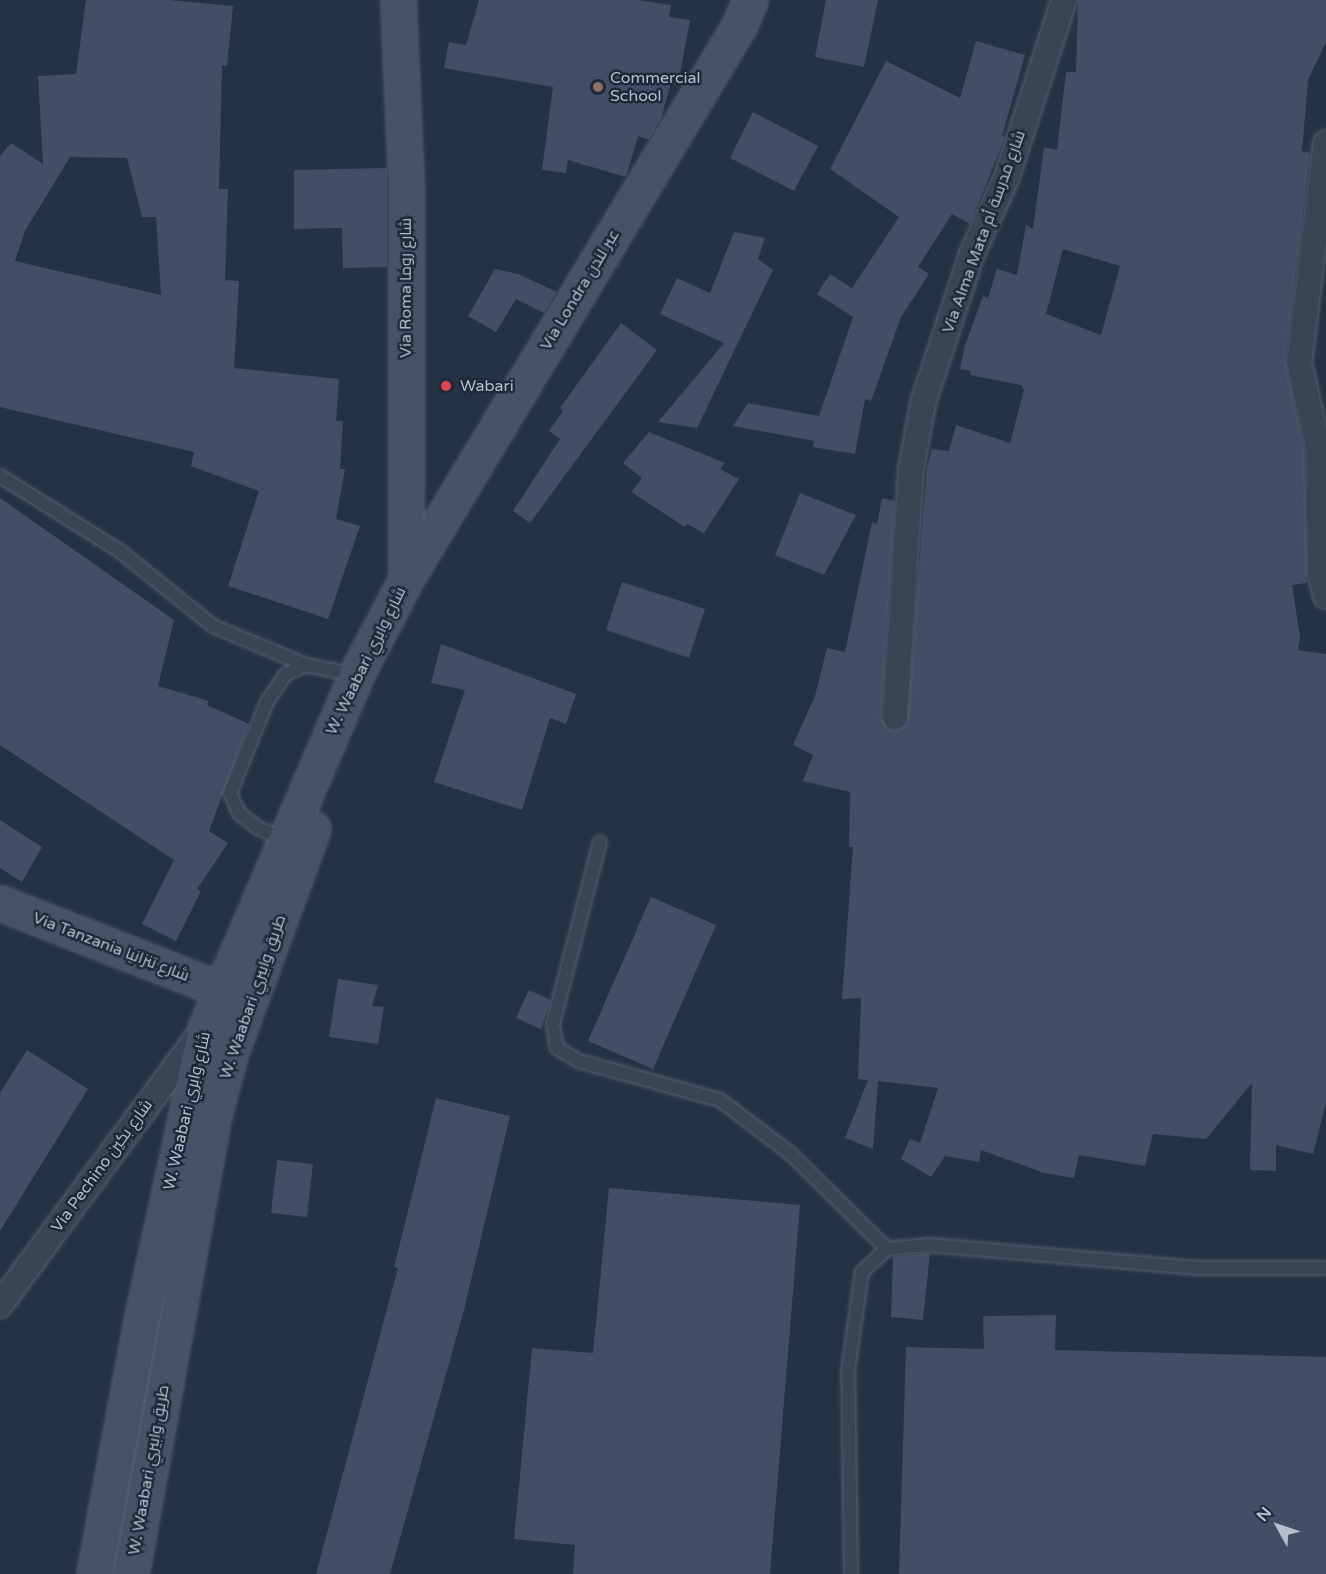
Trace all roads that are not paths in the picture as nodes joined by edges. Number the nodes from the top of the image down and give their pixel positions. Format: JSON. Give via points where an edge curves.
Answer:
{"nodes":[{"id":1,"x":398,"y":0,"type":"edge"},
{"id":2,"x":750,"y":0,"type":"edge"},
{"id":3,"x":1064,"y":0,"type":"edge"},
{"id":4,"x":1326,"y":143,"type":"edge"},
{"id":5,"x":0,"y":476,"type":"edge"},
{"id":6,"x":407,"y":577,"type":"junction"},
{"id":7,"x":1326,"y":596,"type":"edge"},
{"id":8,"x":306,"y":665,"type":"junction"},
{"id":9,"x":356,"y":675,"type":"junction"},
{"id":10,"x":895,"y":717,"type":"dead end"},
{"id":11,"x":286,"y":840,"type":"junction"},
{"id":12,"x":600,"y":842,"type":"dead end"},
{"id":13,"x":0,"y":903,"type":"edge"},
{"id":14,"x":222,"y":990,"type":"junction"},
{"id":15,"x":205,"y":1028,"type":"junction"},
{"id":16,"x":887,"y":1249,"type":"junction"},
{"id":17,"x":1326,"y":1268,"type":"edge"},
{"id":18,"x":0,"y":1305,"type":"edge"},
{"id":19,"x":94,"y":1574,"type":"edge"},
{"id":20,"x":131,"y":1574,"type":"edge"},
{"id":21,"x":851,"y":1574,"type":"edge"}],
"edges":[{"from":1,"to":6,"type":"main road","name":"Via Roma شارع روما","via":[[406,185]]},
{"from":2,"to":6,"type":"main road","name":"Vía Londra عبر لندن","via":[[739,26]]},
{"from":3,"to":10,"type":"street","name":"Via Alma Mata شارع مدرسة أم","via":[[1007,177],[972,254],[923,403],[911,470]]},
{"from":4,"to":7,"type":"street","via":[[1299,362],[1318,447],[1320,572]]},
{"from":5,"to":8,"type":"lane","via":[[121,552],[213,626]]},
{"from":6,"to":9,"type":"main road","name":"W. Waabari شارع وابري"},
{"from":6,"to":20,"type":"main road","name":"W. Waabari طريق وابيري","via":[[230,1054],[211,1130]]},
{"from":8,"to":9,"type":"lane"},
{"from":8,"to":11,"type":"lane","via":[[286,674],[267,702],[230,793],[239,813],[258,828]]},
{"from":9,"to":11,"type":"main road","name":"W. Waabari شارع وابري"},
{"from":11,"to":14,"type":"main road","name":"W. Waabari شارع وابري"},
{"from":12,"to":16,"type":"lane","via":[[553,1024],[557,1048],[579,1061],[720,1100],[791,1154]]},
{"from":13,"to":14,"type":"main road","name":"Via Tanzania شارع تنزانيا"},
{"from":14,"to":15,"type":"main road","name":"W. Waabari شارع وابري"},
{"from":15,"to":18,"type":"street","name":"Via Pechino شارع بكين"},
{"from":15,"to":19,"type":"main road","name":"W. Waabari شارع وابري","via":[[146,1302]]},
{"from":16,"to":17,"type":"lane","via":[[929,1245],[1197,1268]]},
{"from":16,"to":21,"type":"lane","via":[[862,1272],[848,1371]]}]}
